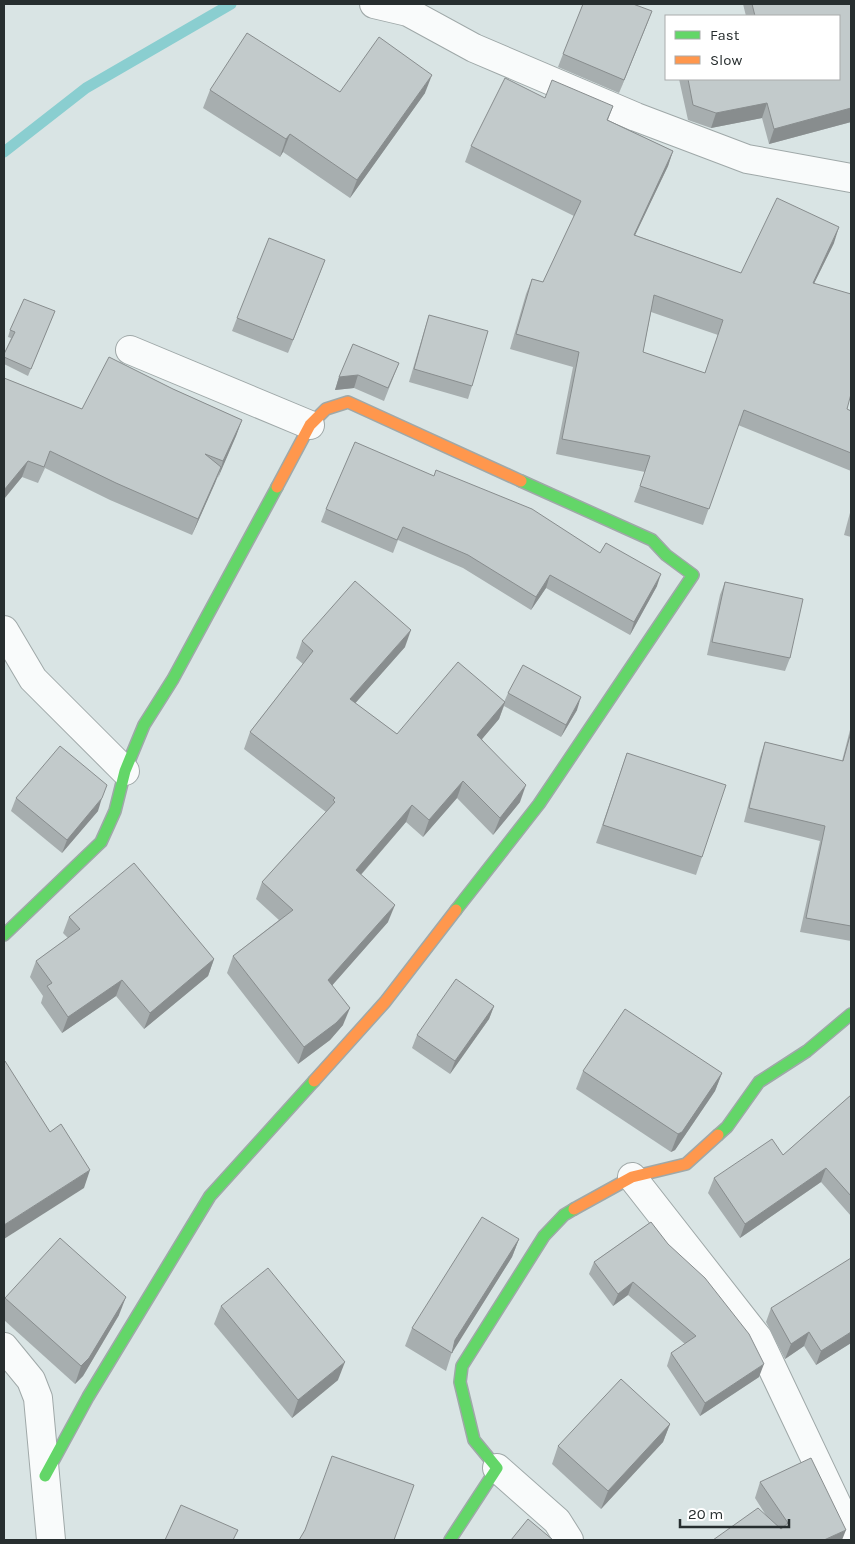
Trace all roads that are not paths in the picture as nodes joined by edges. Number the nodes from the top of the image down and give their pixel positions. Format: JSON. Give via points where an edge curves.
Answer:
{"nodes":[{"id":1,"x":374,"y":4,"type":"edge"},
{"id":2,"x":851,"y":178,"type":"edge"},
{"id":3,"x":130,"y":350,"type":"dead end"},
{"id":4,"x":310,"y":425,"type":"junction"},
{"id":5,"x":4,"y":630,"type":"edge"},
{"id":6,"x":125,"y":771,"type":"junction"},
{"id":7,"x":4,"y":935,"type":"edge"},
{"id":8,"x":851,"y":1014,"type":"edge"},
{"id":9,"x":632,"y":1177,"type":"junction"},
{"id":10,"x":4,"y":1347,"type":"edge"},
{"id":11,"x":498,"y":1468,"type":"junction"},
{"id":12,"x":46,"y":1476,"type":"junction"},
{"id":13,"x":851,"y":1534,"type":"edge"},
{"id":14,"x":52,"y":1540,"type":"edge"},
{"id":15,"x":450,"y":1540,"type":"edge"},
{"id":16,"x":569,"y":1540,"type":"edge"}],
"edges":[{"from":1,"to":2,"type":"street","via":[[408,12],[474,48],[636,117],[747,159]]},
{"from":3,"to":4,"type":"street"},
{"from":4,"to":6,"type":"street","via":[[173,679],[144,725]]},
{"from":4,"to":12,"type":"street","via":[[326,409],[348,402],[652,540],[693,575],[539,804],[385,1002],[210,1196],[88,1397]]},
{"from":5,"to":6,"type":"street","via":[[33,679]]},
{"from":6,"to":7,"type":"street","via":[[115,811],[101,842]]},
{"from":8,"to":9,"type":"street","via":[[807,1051],[759,1082],[727,1127],[686,1164]]},
{"from":9,"to":11,"type":"street","via":[[564,1215],[544,1236],[462,1366],[460,1382],[474,1440]]},
{"from":9,"to":13,"type":"street","via":[[758,1338]]},
{"from":10,"to":12,"type":"street","via":[[31,1380],[38,1398]]},
{"from":11,"to":15,"type":"street"},
{"from":11,"to":16,"type":"street","via":[[557,1520]]},
{"from":12,"to":14,"type":"street"}]}
